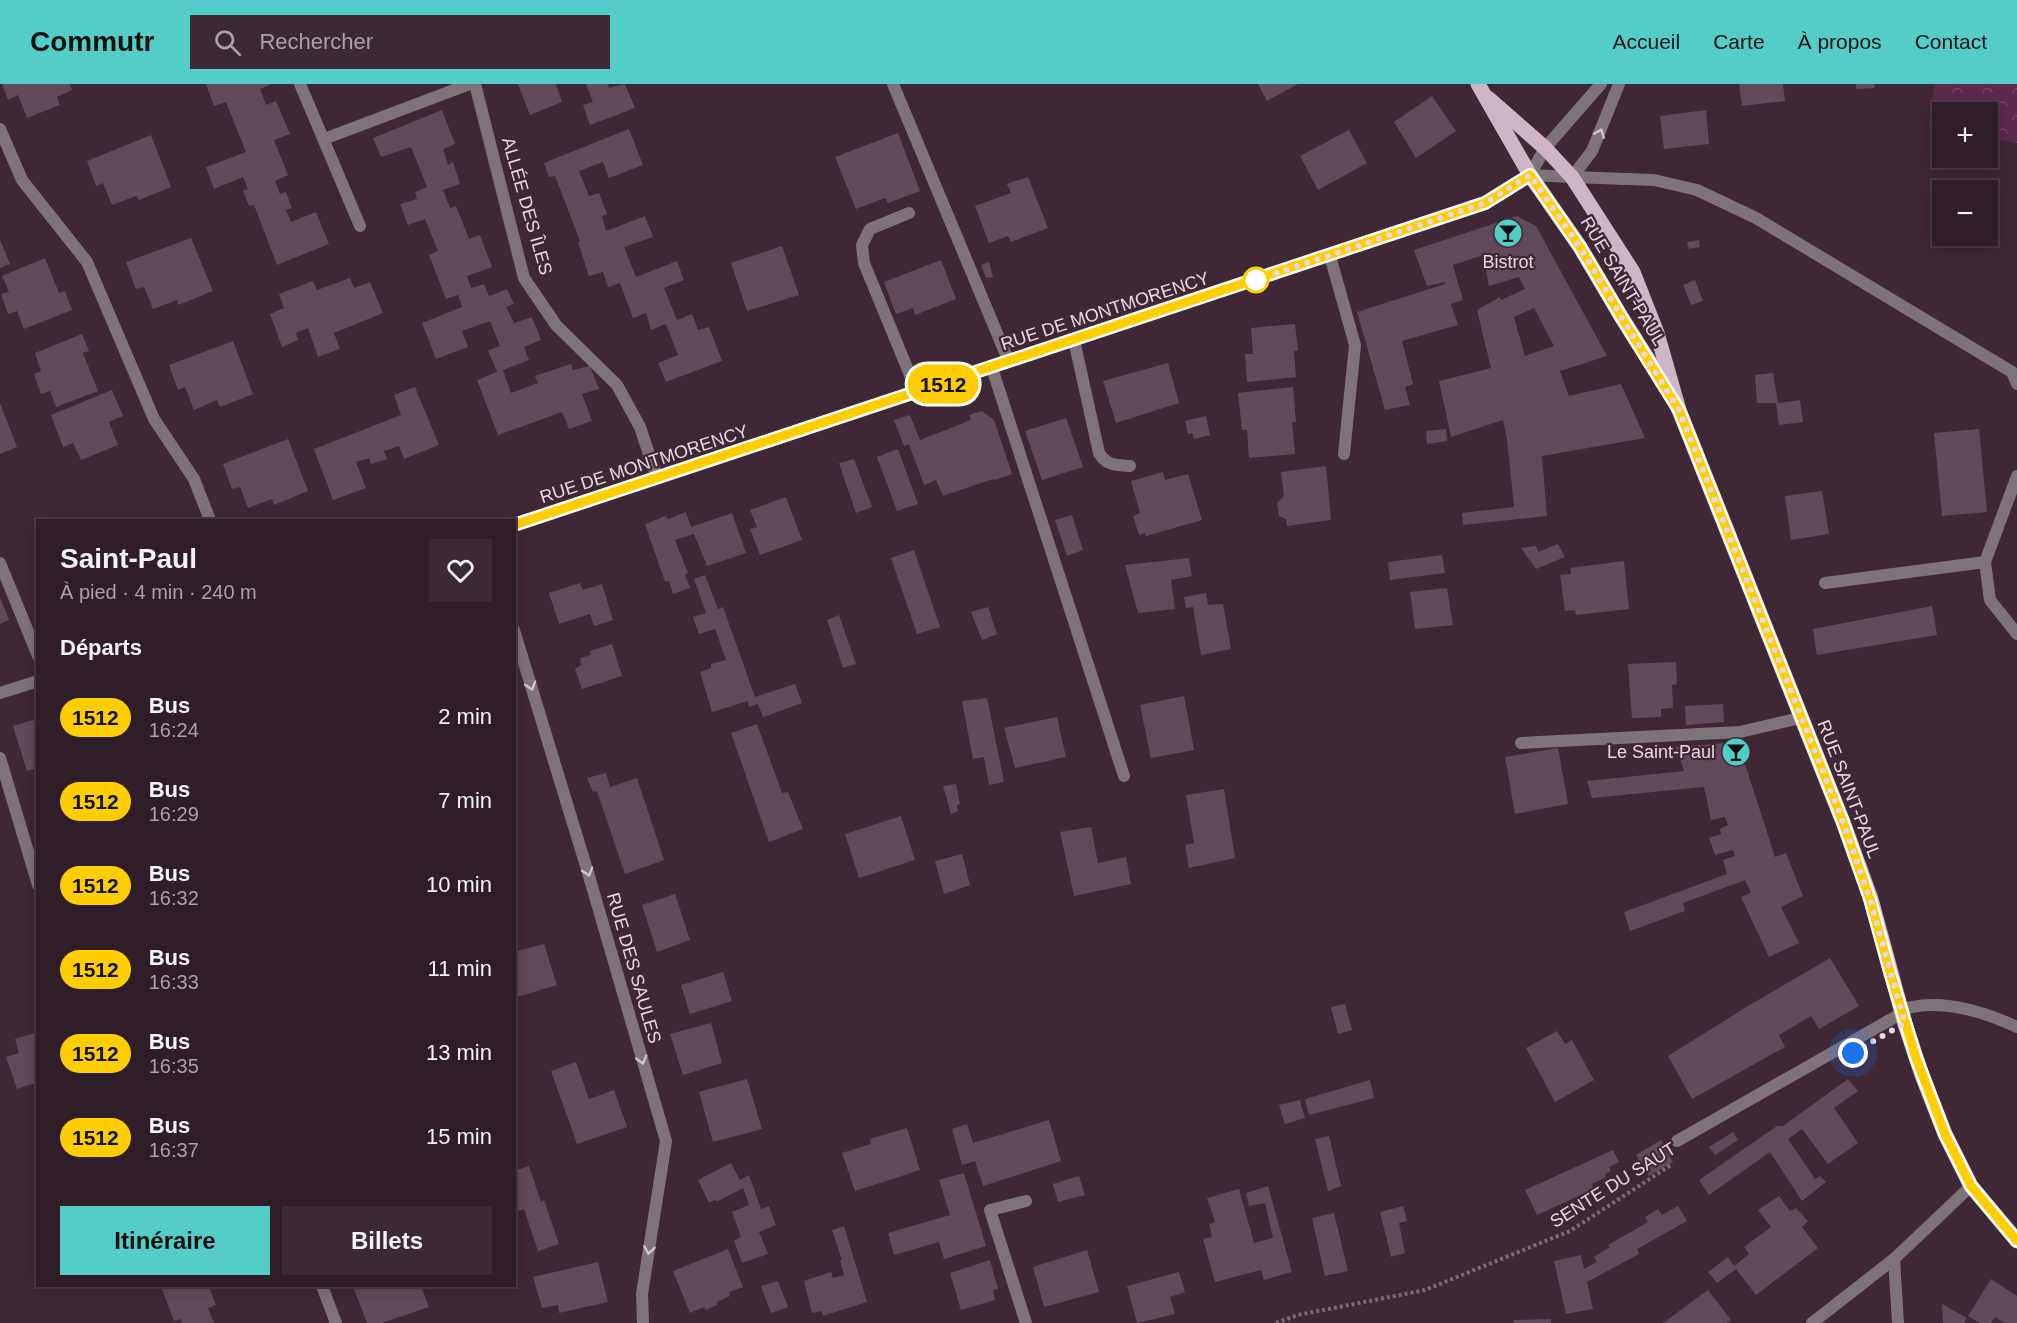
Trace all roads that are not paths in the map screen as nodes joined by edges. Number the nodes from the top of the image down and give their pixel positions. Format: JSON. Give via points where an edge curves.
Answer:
{"nodes":[{"id":1,"x":300,"y":84,"type":"edge"},
{"id":2,"x":472,"y":84,"type":"edge"},
{"id":3,"x":893,"y":84,"type":"edge"},
{"id":4,"x":1478,"y":84,"type":"edge"},
{"id":5,"x":1601,"y":84,"type":"edge"},
{"id":6,"x":1619,"y":84,"type":"edge"},
{"id":7,"x":1488,"y":98,"type":"junction"},
{"id":8,"x":0,"y":129,"type":"edge"},
{"id":9,"x":324,"y":140,"type":"junction"},
{"id":10,"x":1545,"y":148,"type":"junction"},
{"id":11,"x":1530,"y":175,"type":"junction"},
{"id":12,"x":1572,"y":177,"type":"junction"},
{"id":13,"x":909,"y":213,"type":"dead end"},
{"id":14,"x":360,"y":226,"type":"dead end"},
{"id":15,"x":1330,"y":256,"type":"junction"},
{"id":16,"x":1074,"y":340,"type":"junction"},
{"id":17,"x":1008,"y":362,"type":"junction"},
{"id":18,"x":992,"y":368,"type":"junction"},
{"id":19,"x":2015,"y":375,"type":"edge"},
{"id":20,"x":917,"y":392,"type":"junction"},
{"id":21,"x":1679,"y":410,"type":"junction"},
{"id":22,"x":1344,"y":454,"type":"dead end"},
{"id":23,"x":1130,"y":466,"type":"dead end"},
{"id":24,"x":2017,"y":476,"type":"edge"},
{"id":25,"x":657,"y":478,"type":"junction"},
{"id":26,"x":210,"y":519,"type":"edge"},
{"id":27,"x":516,"y":524,"type":"edge"},
{"id":28,"x":1984,"y":562,"type":"junction"},
{"id":29,"x":0,"y":563,"type":"edge"},
{"id":30,"x":1825,"y":583,"type":"dead end"},
{"id":31,"x":2017,"y":634,"type":"edge"},
{"id":32,"x":516,"y":637,"type":"edge"},
{"id":33,"x":36,"y":651,"type":"edge"},
{"id":34,"x":36,"y":682,"type":"edge"},
{"id":35,"x":0,"y":693,"type":"edge"},
{"id":36,"x":1800,"y":718,"type":"junction"},
{"id":37,"x":1521,"y":743,"type":"dead end"},
{"id":38,"x":0,"y":758,"type":"edge"},
{"id":39,"x":1124,"y":776,"type":"dead end"},
{"id":40,"x":36,"y":878,"type":"edge"},
{"id":41,"x":1901,"y":1011,"type":"junction"},
{"id":42,"x":2017,"y":1027,"type":"edge"},
{"id":43,"x":1677,"y":1141,"type":"dead end"},
{"id":44,"x":1971,"y":1186,"type":"junction"},
{"id":45,"x":1026,"y":1201,"type":"dead end"},
{"id":46,"x":2017,"y":1241,"type":"edge"},
{"id":47,"x":1894,"y":1259,"type":"junction"},
{"id":48,"x":322,"y":1287,"type":"edge"},
{"id":49,"x":336,"y":1323,"type":"edge"},
{"id":50,"x":643,"y":1323,"type":"edge"},
{"id":51,"x":1026,"y":1323,"type":"edge"},
{"id":52,"x":1812,"y":1323,"type":"edge"},
{"id":53,"x":1898,"y":1323,"type":"edge"}],
"edges":[{"from":1,"to":9,"type":"street"},
{"from":2,"to":9,"type":"street"},
{"from":2,"to":25,"type":"street","name":"ALLÉE DES ÎLES","via":[[524,278],[556,326],[617,385],[639,427]]},
{"from":3,"to":17,"type":"street"},
{"from":4,"to":7,"type":"main road"},
{"from":5,"to":10,"type":"street"},
{"from":12,"to":6,"type":"street","one_way":true,"via":[[1592,151]]},
{"from":7,"to":10,"type":"main road","name":"RUE SAINT-PAUL"},
{"from":7,"to":11,"type":"main road","name":"RUE SAINT-PAUL"},
{"from":8,"to":26,"type":"street","via":[[22,180],[87,262],[154,419],[194,479]]},
{"from":9,"to":14,"type":"street"},
{"from":10,"to":11,"type":"street"},
{"from":10,"to":12,"type":"main road","name":"RUE SAINT-PAUL"},
{"from":11,"to":12,"type":"street"},
{"from":11,"to":15,"type":"street","name":"RUE DE MONTMORENCY","via":[[1485,203]]},
{"from":11,"to":21,"type":"main road","name":"RUE SAINT-PAUL","via":[[1580,247]]},
{"from":12,"to":19,"type":"street","via":[[1654,180],[1697,190],[1756,218]]},
{"from":12,"to":21,"type":"main road","name":"RUE SAINT-PAUL","via":[[1633,272],[1657,333]]},
{"from":13,"to":20,"type":"street","via":[[870,229],[862,245],[864,263]]},
{"from":15,"to":16,"type":"street","name":"RUE DE MONTMORENCY"},
{"from":15,"to":22,"type":"street","via":[[1355,345]]},
{"from":16,"to":17,"type":"street","name":"RUE DE MONTMORENCY"},
{"from":16,"to":23,"type":"street","via":[[1099,453],[1109,465]]},
{"from":17,"to":18,"type":"street","name":"RUE DE MONTMORENCY"},
{"from":18,"to":20,"type":"street","name":"RUE DE MONTMORENCY"},
{"from":18,"to":39,"type":"street"},
{"from":20,"to":25,"type":"street","name":"RUE DE MONTMORENCY"},
{"from":21,"to":36,"type":"main road","name":"RUE SAINT-PAUL"},
{"from":24,"to":28,"type":"street"},
{"from":25,"to":27,"type":"street","name":"RUE DE MONTMORENCY"},
{"from":28,"to":30,"type":"street"},
{"from":28,"to":31,"type":"street","via":[[1990,600]]},
{"from":29,"to":33,"type":"street"},
{"from":32,"to":50,"type":"street","name":"RUE DES SAULES","one_way":true,"via":[[666,1141],[642,1294]]},
{"from":34,"to":35,"type":"street"},
{"from":36,"to":37,"type":"street","via":[[1740,732]]},
{"from":36,"to":41,"type":"main road","name":"RUE SAINT-PAUL","via":[[1870,899]]},
{"from":38,"to":40,"type":"street"},
{"from":41,"to":42,"type":"street","via":[[1927,1005],[1958,1006]]},
{"from":41,"to":43,"type":"street"},
{"from":41,"to":44,"type":"main road","name":"RUE SAINT-PAUL","via":[[1941,1124]]},
{"from":44,"to":46,"type":"main road","name":"RUE SAINT-PAUL"},
{"from":44,"to":47,"type":"street"},
{"from":45,"to":51,"type":"street","via":[[990,1210]]},
{"from":47,"to":52,"type":"street"},
{"from":47,"to":53,"type":"street"},
{"from":48,"to":49,"type":"street"}]}
